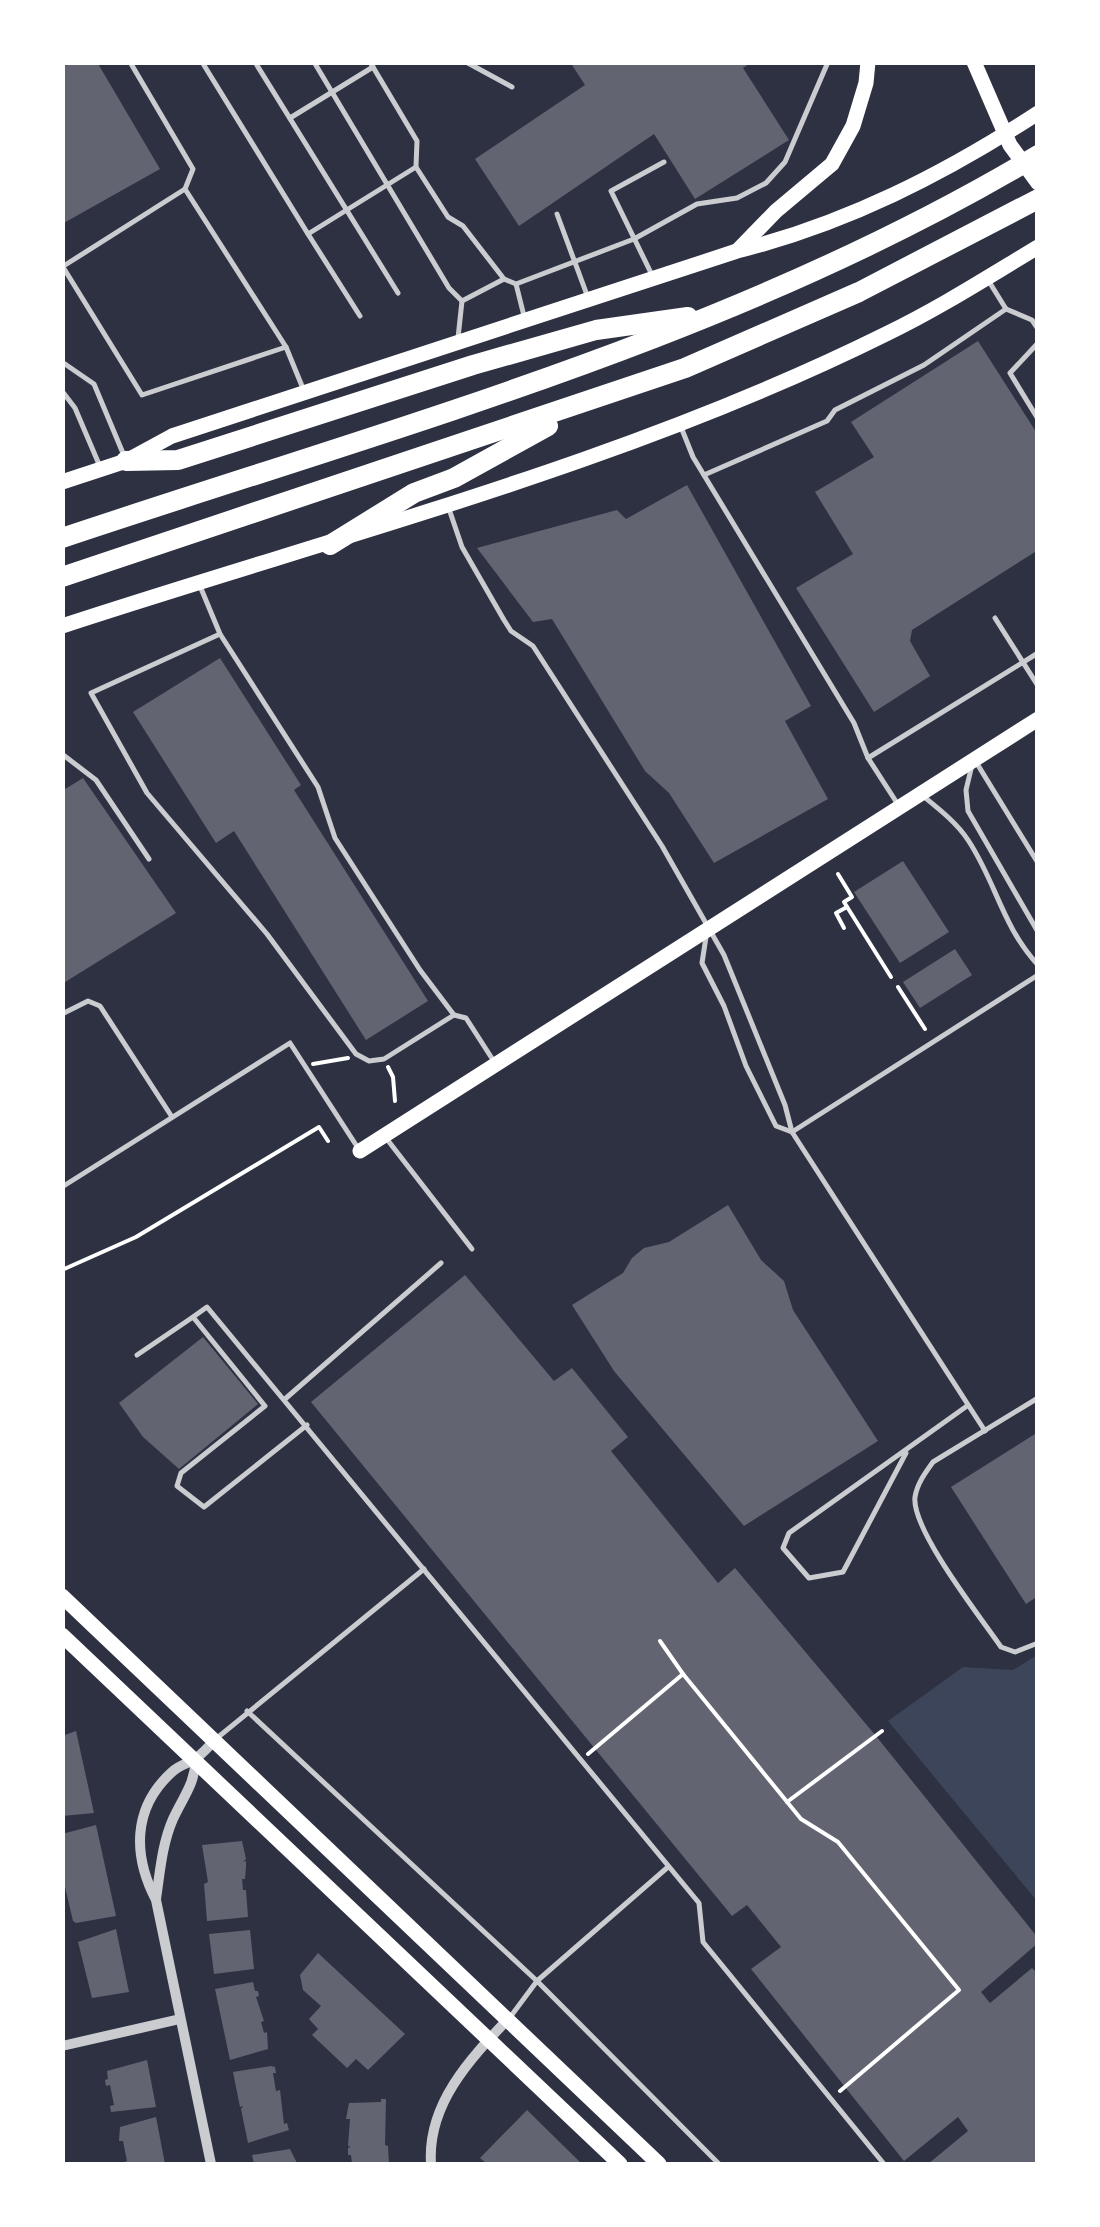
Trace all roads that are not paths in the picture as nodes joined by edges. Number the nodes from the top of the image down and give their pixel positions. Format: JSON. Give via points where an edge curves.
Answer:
{"nodes":[{"id":1,"x":130,"y":62,"type":"edge"},
{"id":2,"x":202,"y":62,"type":"edge"},
{"id":3,"x":255,"y":62,"type":"edge"},
{"id":4,"x":314,"y":62,"type":"edge"},
{"id":5,"x":466,"y":62,"type":"edge"},
{"id":6,"x":828,"y":62,"type":"edge"},
{"id":7,"x":868,"y":62,"type":"edge"},
{"id":8,"x":974,"y":62,"type":"edge"},
{"id":9,"x":371,"y":65,"type":"edge"},
{"id":10,"x":512,"y":87,"type":"dead end"},
{"id":11,"x":332,"y":92,"type":"junction"},
{"id":12,"x":1038,"y":113,"type":"edge"},
{"id":13,"x":290,"y":118,"type":"junction"},
{"id":14,"x":1038,"y":154,"type":"edge"},
{"id":15,"x":664,"y":162,"type":"dead end"},
{"id":16,"x":416,"y":167,"type":"junction"},
{"id":17,"x":1038,"y":183,"type":"edge"},
{"id":18,"x":387,"y":185,"type":"junction"},
{"id":19,"x":185,"y":189,"type":"junction"},
{"id":20,"x":1038,"y":199,"type":"edge"},
{"id":21,"x":348,"y":210,"type":"junction"},
{"id":22,"x":556,"y":214,"type":"dead end"},
{"id":23,"x":308,"y":234,"type":"junction"},
{"id":24,"x":634,"y":239,"type":"junction"},
{"id":25,"x":1038,"y":248,"type":"edge"},
{"id":26,"x":737,"y":250,"type":"junction"},
{"id":27,"x":576,"y":261,"type":"junction"},
{"id":28,"x":63,"y":267,"type":"edge"},
{"id":29,"x":654,"y":278,"type":"junction"},
{"id":30,"x":987,"y":278,"type":"junction"},
{"id":31,"x":504,"y":279,"type":"junction"},
{"id":32,"x":516,"y":284,"type":"junction"},
{"id":33,"x":398,"y":293,"type":"dead end"},
{"id":34,"x":588,"y":299,"type":"junction"},
{"id":35,"x":462,"y":302,"type":"junction"},
{"id":36,"x":1006,"y":309,"type":"junction"},
{"id":37,"x":724,"y":312,"type":"junction"},
{"id":38,"x":360,"y":316,"type":"dead end"},
{"id":39,"x":525,"y":320,"type":"junction"},
{"id":40,"x":1038,"y":329,"type":"edge"},
{"id":41,"x":458,"y":342,"type":"junction"},
{"id":42,"x":1038,"y":343,"type":"edge"},
{"id":43,"x":286,"y":348,"type":"junction"},
{"id":44,"x":62,"y":362,"type":"edge"},
{"id":45,"x":62,"y":391,"type":"edge"},
{"id":46,"x":304,"y":392,"type":"junction"},
{"id":47,"x":593,"y":401,"type":"junction"},
{"id":48,"x":1038,"y":419,"type":"edge"},
{"id":49,"x":680,"y":424,"type":"junction"},
{"id":50,"x":126,"y":461,"type":"junction"},
{"id":51,"x":102,"y":469,"type":"junction"},
{"id":52,"x":704,"y":475,"type":"junction"},
{"id":53,"x":62,"y":482,"type":"edge"},
{"id":54,"x":448,"y":504,"type":"junction"},
{"id":55,"x":62,"y":538,"type":"edge"},
{"id":56,"x":330,"y":544,"type":"junction"},
{"id":57,"x":62,"y":577,"type":"edge"},
{"id":58,"x":199,"y":583,"type":"junction"},
{"id":59,"x":995,"y":618,"type":"dead end"},
{"id":60,"x":62,"y":626,"type":"edge"},
{"id":61,"x":220,"y":634,"type":"junction"},
{"id":62,"x":1038,"y":652,"type":"edge"},
{"id":63,"x":1022,"y":662,"type":"junction"},
{"id":64,"x":1038,"y":686,"type":"edge"},
{"id":65,"x":1038,"y":719,"type":"edge"},
{"id":66,"x":62,"y":754,"type":"edge"},
{"id":67,"x":868,"y":758,"type":"junction"},
{"id":68,"x":974,"y":760,"type":"junction"},
{"id":69,"x":920,"y":794,"type":"junction"},
{"id":70,"x":900,"y":807,"type":"junction"},
{"id":71,"x":149,"y":859,"type":"dead end"},
{"id":72,"x":1038,"y":863,"type":"edge"},
{"id":73,"x":707,"y":928,"type":"junction"},
{"id":74,"x":1038,"y":932,"type":"edge"},
{"id":75,"x":1038,"y":965,"type":"edge"},
{"id":76,"x":1038,"y":974,"type":"edge"},
{"id":77,"x":62,"y":1014,"type":"edge"},
{"id":78,"x":454,"y":1015,"type":"junction"},
{"id":79,"x":495,"y":1064,"type":"junction"},
{"id":80,"x":172,"y":1118,"type":"junction"},
{"id":81,"x":792,"y":1132,"type":"junction"},
{"id":82,"x":384,"y":1135,"type":"junction"},
{"id":83,"x":360,"y":1150,"type":"joint"},
{"id":84,"x":62,"y":1187,"type":"edge"},
{"id":85,"x":472,"y":1249,"type":"dead end"},
{"id":86,"x":442,"y":1263,"type":"dead end"},
{"id":87,"x":193,"y":1317,"type":"junction"},
{"id":88,"x":137,"y":1355,"type":"dead end"},
{"id":89,"x":1038,"y":1398,"type":"edge"},
{"id":90,"x":284,"y":1399,"type":"junction"},
{"id":91,"x":968,"y":1406,"type":"junction"},
{"id":92,"x":307,"y":1426,"type":"junction"},
{"id":93,"x":985,"y":1431,"type":"junction"},
{"id":94,"x":906,"y":1452,"type":"junction"},
{"id":95,"x":424,"y":1569,"type":"junction"},
{"id":96,"x":62,"y":1596,"type":"edge"},
{"id":97,"x":62,"y":1635,"type":"edge"},
{"id":98,"x":1038,"y":1643,"type":"edge"},
{"id":99,"x":247,"y":1710,"type":"junction"},
{"id":100,"x":215,"y":1740,"type":"junction"},
{"id":101,"x":196,"y":1759,"type":"junction"},
{"id":102,"x":668,"y":1867,"type":"junction"},
{"id":103,"x":156,"y":1900,"type":"junction"},
{"id":104,"x":537,"y":1981,"type":"junction"},
{"id":105,"x":509,"y":2018,"type":"junction"},
{"id":106,"x":180,"y":2019,"type":"junction"},
{"id":107,"x":490,"y":2038,"type":"junction"},
{"id":108,"x":62,"y":2046,"type":"edge"},
{"id":109,"x":212,"y":2164,"type":"edge"},
{"id":110,"x":432,"y":2164,"type":"edge"},
{"id":111,"x":620,"y":2164,"type":"edge"},
{"id":112,"x":659,"y":2164,"type":"edge"},
{"id":113,"x":719,"y":2164,"type":"edge"},
{"id":114,"x":884,"y":2164,"type":"edge"}],
"edges":[{"from":1,"to":19,"type":"lane","via":[[193,169]]},
{"from":2,"to":23,"type":"lane"},
{"from":3,"to":13,"type":"lane"},
{"from":4,"to":11,"type":"lane"},
{"from":5,"to":10,"type":"lane"},
{"from":6,"to":24,"type":"lane","via":[[785,162],[766,183],[737,198],[696,204]]},
{"from":7,"to":26,"type":"main road","via":[[861,104],[832,164]]},
{"from":8,"to":17,"type":"main road","via":[[1010,146]]},
{"from":9,"to":11,"type":"lane"},
{"from":9,"to":16,"type":"lane","via":[[417,140]]},
{"from":11,"to":13,"type":"lane"},
{"from":11,"to":18,"type":"lane"},
{"from":12,"to":26,"type":"main road","via":[[864,210]]},
{"from":13,"to":21,"type":"lane"},
{"from":14,"to":37,"type":"highway","via":[[876,242]]},
{"from":15,"to":24,"type":"lane","via":[[611,191]]},
{"from":16,"to":18,"type":"lane"},
{"from":16,"to":31,"type":"lane","via":[[448,217]]},
{"from":18,"to":21,"type":"lane"},
{"from":18,"to":35,"type":"lane"},
{"from":19,"to":28,"type":"lane"},
{"from":19,"to":43,"type":"lane"},
{"from":20,"to":47,"type":"highway","via":[[806,317]]},
{"from":21,"to":23,"type":"lane"},
{"from":21,"to":33,"type":"lane"},
{"from":22,"to":27,"type":"lane"},
{"from":23,"to":38,"type":"lane"},
{"from":24,"to":27,"type":"lane"},
{"from":24,"to":29,"type":"lane"},
{"from":25,"to":30,"type":"main road"},
{"from":26,"to":29,"type":"main road"},
{"from":27,"to":32,"type":"lane"},
{"from":27,"to":34,"type":"lane"},
{"from":28,"to":43,"type":"lane","via":[[142,394]]},
{"from":29,"to":34,"type":"main road"},
{"from":30,"to":36,"type":"lane"},
{"from":30,"to":49,"type":"main road","via":[[868,343]]},
{"from":31,"to":32,"type":"lane"},
{"from":31,"to":35,"type":"lane"},
{"from":32,"to":39,"type":"lane"},
{"from":34,"to":39,"type":"main road"},
{"from":35,"to":41,"type":"lane"},
{"from":36,"to":40,"type":"lane"},
{"from":36,"to":52,"type":"lane","via":[[924,365],[835,410],[827,421]]},
{"from":37,"to":50,"type":"highway","via":[[596,330],[204,453]]},
{"from":37,"to":55,"type":"highway"},
{"from":39,"to":41,"type":"main road"},
{"from":41,"to":46,"type":"main road"},
{"from":42,"to":48,"type":"lane","via":[[1010,373]]},
{"from":43,"to":46,"type":"lane"},
{"from":44,"to":50,"type":"lane","via":[[94,384]]},
{"from":45,"to":51,"type":"lane"},
{"from":46,"to":50,"type":"main road","via":[[172,436]]},
{"from":47,"to":56,"type":"highway"},
{"from":47,"to":57,"type":"highway"},
{"from":49,"to":52,"type":"lane"},
{"from":49,"to":54,"type":"main road"},
{"from":50,"to":51,"type":"main road"},
{"from":51,"to":53,"type":"main road"},
{"from":52,"to":67,"type":"lane","via":[[854,723]]},
{"from":54,"to":56,"type":"main road"},
{"from":54,"to":73,"type":"lane","via":[[462,547],[504,620],[533,646]]},
{"from":56,"to":58,"type":"main road"},
{"from":58,"to":60,"type":"main road"},
{"from":58,"to":61,"type":"lane"},
{"from":59,"to":63,"type":"lane"},
{"from":61,"to":78,"type":"lane","via":[[318,787],[336,838]]},
{"from":61,"to":78,"type":"lane","via":[[91,694],[146,793],[267,934],[356,1054],[384,1059]]},
{"from":62,"to":63,"type":"lane"},
{"from":63,"to":64,"type":"lane"},
{"from":63,"to":67,"type":"lane"},
{"from":65,"to":68,"type":"main road"},
{"from":66,"to":71,"type":"lane","via":[[96,780]]},
{"from":67,"to":70,"type":"lane"},
{"from":68,"to":69,"type":"main road"},
{"from":68,"to":72,"type":"lane"},
{"from":68,"to":74,"type":"lane","via":[[968,811]]},
{"from":69,"to":70,"type":"main road"},
{"from":69,"to":75,"type":"lane","via":[[967,837],[1011,931]]},
{"from":70,"to":73,"type":"main road"},
{"from":73,"to":79,"type":"main road"},
{"from":73,"to":81,"type":"lane","via":[[741,992]]},
{"from":73,"to":81,"type":"lane","via":[[702,963],[776,1126]]},
{"from":76,"to":81,"type":"lane"},
{"from":77,"to":80,"type":"lane","via":[[88,1001],[100,1006]]},
{"from":78,"to":79,"type":"lane","via":[[466,1018]]},
{"from":79,"to":82,"type":"main road"},
{"from":80,"to":83,"type":"lane","via":[[290,1043]]},
{"from":80,"to":84,"type":"lane"},
{"from":81,"to":91,"type":"lane"},
{"from":82,"to":83,"type":"main road"},
{"from":82,"to":85,"type":"lane"},
{"from":86,"to":90,"type":"lane"},
{"from":87,"to":88,"type":"lane"},
{"from":87,"to":90,"type":"lane","via":[[208,1307]]},
{"from":87,"to":92,"type":"lane","via":[[264,1406],[181,1473],[177,1486],[185,1494],[204,1507]]},
{"from":89,"to":93,"type":"lane"},
{"from":90,"to":92,"type":"lane"},
{"from":91,"to":93,"type":"lane"},
{"from":91,"to":94,"type":"lane"},
{"from":92,"to":95,"type":"lane"},
{"from":93,"to":98,"type":"lane","via":[[933,1462],[915,1497],[916,1514],[1001,1647],[1015,1652]]},
{"from":94,"to":94,"type":"lane","via":[[843,1572],[809,1578],[784,1548],[789,1533]]},
{"from":95,"to":99,"type":"lane"},
{"from":95,"to":102,"type":"lane"},
{"from":96,"to":100,"type":"main road"},
{"from":97,"to":101,"type":"main road"},
{"from":99,"to":100,"type":"lane"},
{"from":99,"to":104,"type":"lane"},
{"from":100,"to":101,"type":"street"},
{"from":100,"to":105,"type":"main road"},
{"from":101,"to":103,"type":"street","via":[[194,1782],[164,1848]]},
{"from":101,"to":103,"type":"street","via":[[167,1777],[144,1815],[138,1850]]},
{"from":101,"to":107,"type":"main road"},
{"from":102,"to":104,"type":"lane"},
{"from":102,"to":114,"type":"lane","via":[[699,1903],[704,1942]]},
{"from":103,"to":106,"type":"street"},
{"from":104,"to":105,"type":"lane"},
{"from":104,"to":113,"type":"lane"},
{"from":105,"to":107,"type":"street"},
{"from":105,"to":112,"type":"main road"},
{"from":106,"to":108,"type":"street"},
{"from":106,"to":109,"type":"street"},
{"from":107,"to":110,"type":"street","via":[[440,2106]]},
{"from":107,"to":111,"type":"main road"}]}
